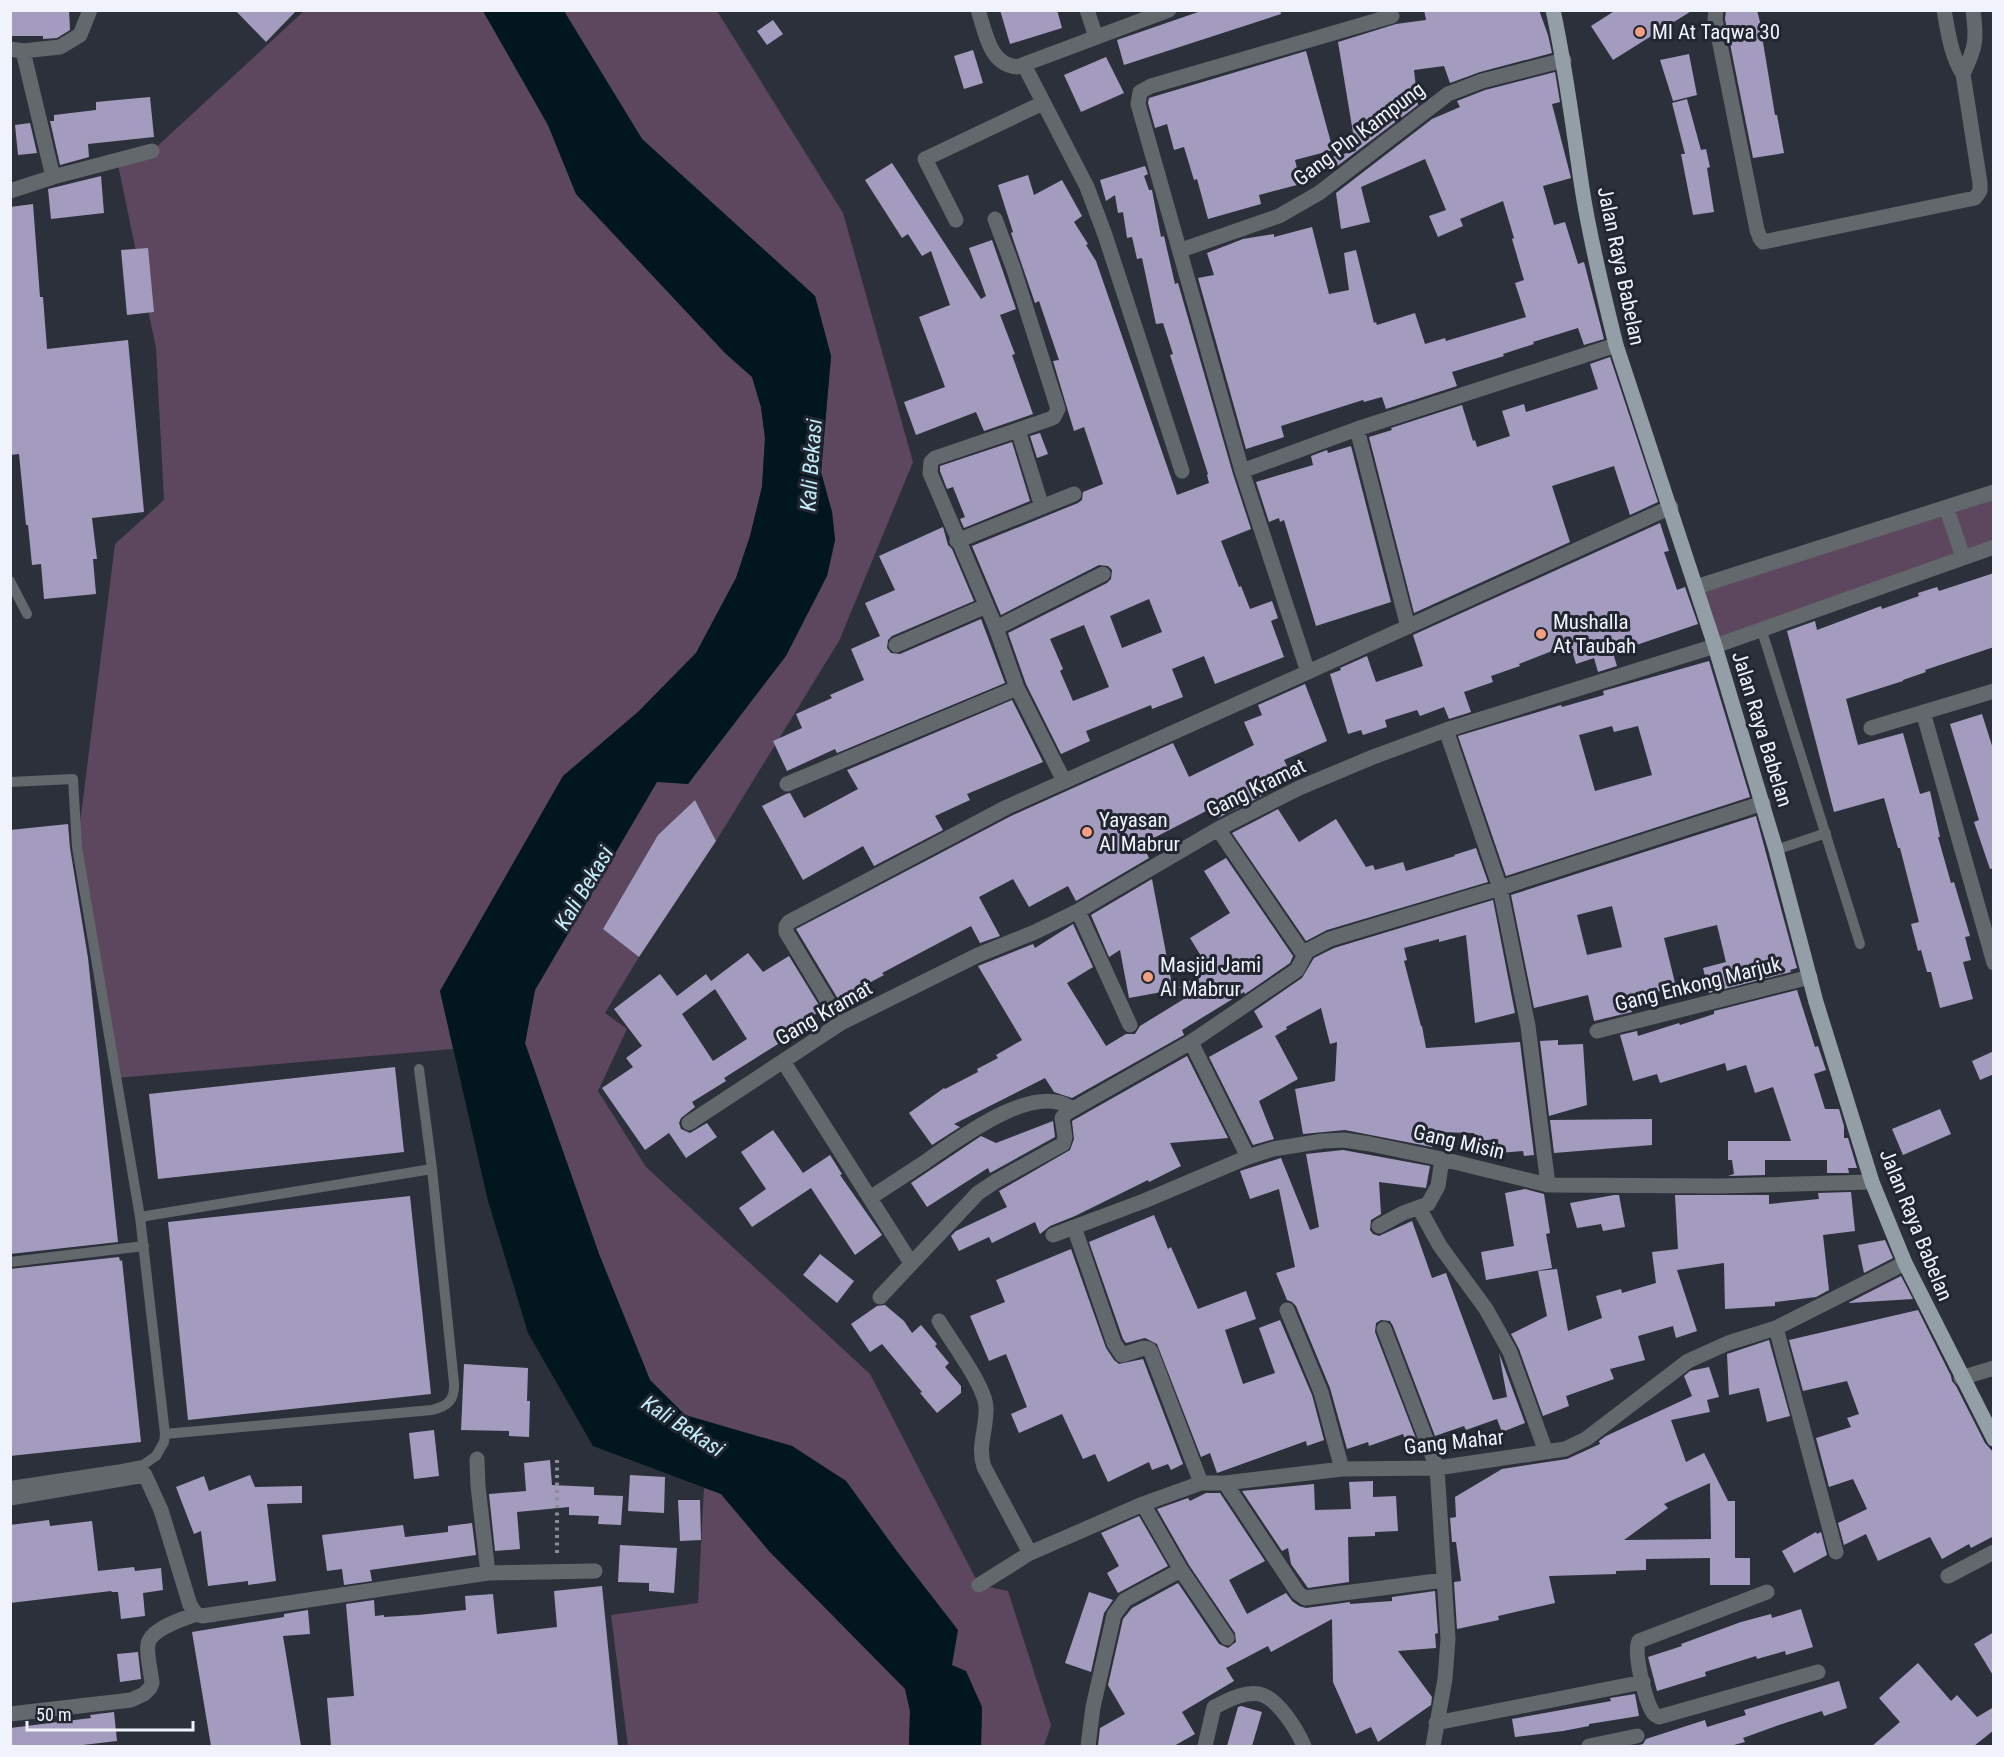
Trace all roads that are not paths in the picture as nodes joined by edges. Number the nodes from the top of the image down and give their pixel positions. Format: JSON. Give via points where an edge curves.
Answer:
{"nodes":[{"id":1,"x":90,"y":10,"type":"edge"},
{"id":2,"x":978,"y":10,"type":"edge"},
{"id":3,"x":1087,"y":10,"type":"edge"},
{"id":4,"x":1169,"y":10,"type":"edge"},
{"id":5,"x":1553,"y":10,"type":"edge"},
{"id":6,"x":1716,"y":10,"type":"edge"},
{"id":7,"x":1944,"y":10,"type":"edge"},
{"id":8,"x":1973,"y":10,"type":"edge"},
{"id":9,"x":1392,"y":15,"type":"dead end"},
{"id":10,"x":1096,"y":37,"type":"junction"},
{"id":11,"x":17,"y":50,"type":"edge"},
{"id":12,"x":1564,"y":60,"type":"junction"},
{"id":13,"x":1024,"y":65,"type":"junction"},
{"id":14,"x":1963,"y":74,"type":"junction"},
{"id":15,"x":1043,"y":103,"type":"junction"},
{"id":16,"x":152,"y":151,"type":"dead end"},
{"id":17,"x":53,"y":177,"type":"junction"},
{"id":18,"x":10,"y":191,"type":"edge"},
{"id":19,"x":995,"y":219,"type":"dead end"},
{"id":20,"x":956,"y":220,"type":"dead end"},
{"id":21,"x":1181,"y":250,"type":"junction"},
{"id":22,"x":1616,"y":345,"type":"junction"},
{"id":23,"x":1357,"y":429,"type":"junction"},
{"id":24,"x":1018,"y":430,"type":"junction"},
{"id":25,"x":1182,"y":471,"type":"dead end"},
{"id":26,"x":1242,"y":471,"type":"junction"},
{"id":27,"x":1994,"y":492,"type":"edge"},
{"id":28,"x":1074,"y":494,"type":"dead end"},
{"id":29,"x":1042,"y":507,"type":"junction"},
{"id":30,"x":1671,"y":507,"type":"junction"},
{"id":31,"x":1946,"y":507,"type":"junction"},
{"id":32,"x":957,"y":541,"type":"junction"},
{"id":33,"x":1994,"y":547,"type":"edge"},
{"id":34,"x":1964,"y":557,"type":"junction"},
{"id":35,"x":1103,"y":574,"type":"dead end"},
{"id":36,"x":10,"y":581,"type":"edge"},
{"id":37,"x":1696,"y":587,"type":"junction"},
{"id":38,"x":986,"y":606,"type":"junction"},
{"id":39,"x":27,"y":614,"type":"dead end"},
{"id":40,"x":1408,"y":627,"type":"junction"},
{"id":41,"x":996,"y":628,"type":"junction"},
{"id":42,"x":1761,"y":628,"type":"junction"},
{"id":43,"x":896,"y":645,"type":"dead end"},
{"id":44,"x":1715,"y":646,"type":"junction"},
{"id":45,"x":1308,"y":672,"type":"junction"},
{"id":46,"x":1017,"y":688,"type":"junction"},
{"id":47,"x":1994,"y":690,"type":"edge"},
{"id":48,"x":1923,"y":712,"type":"junction"},
{"id":49,"x":1871,"y":728,"type":"dead end"},
{"id":50,"x":1446,"y":730,"type":"junction"},
{"id":51,"x":1064,"y":781,"type":"junction"},
{"id":52,"x":10,"y":782,"type":"edge"},
{"id":53,"x":787,"y":784,"type":"dead end"},
{"id":54,"x":1763,"y":803,"type":"junction"},
{"id":55,"x":1218,"y":829,"type":"junction"},
{"id":56,"x":1826,"y":833,"type":"junction"},
{"id":57,"x":1776,"y":850,"type":"junction"},
{"id":58,"x":1500,"y":888,"type":"junction"},
{"id":59,"x":1078,"y":911,"type":"junction"},
{"id":60,"x":1860,"y":944,"type":"dead end"},
{"id":61,"x":1304,"y":955,"type":"junction"},
{"id":62,"x":1994,"y":963,"type":"edge"},
{"id":63,"x":1810,"y":977,"type":"junction"},
{"id":64,"x":841,"y":1023,"type":"junction"},
{"id":65,"x":1130,"y":1024,"type":"dead end"},
{"id":66,"x":1597,"y":1031,"type":"dead end"},
{"id":67,"x":1191,"y":1042,"type":"junction"},
{"id":68,"x":783,"y":1061,"type":"junction"},
{"id":69,"x":419,"y":1069,"type":"dead end"},
{"id":70,"x":1071,"y":1108,"type":"junction"},
{"id":71,"x":689,"y":1123,"type":"dead end"},
{"id":72,"x":1248,"y":1157,"type":"junction"},
{"id":73,"x":1442,"y":1159,"type":"junction"},
{"id":74,"x":432,"y":1169,"type":"junction"},
{"id":75,"x":1872,"y":1182,"type":"junction"},
{"id":76,"x":1548,"y":1185,"type":"junction"},
{"id":77,"x":870,"y":1198,"type":"junction"},
{"id":78,"x":1419,"y":1208,"type":"junction"},
{"id":79,"x":140,"y":1217,"type":"junction"},
{"id":80,"x":1379,"y":1226,"type":"dead end"},
{"id":81,"x":1074,"y":1227,"type":"junction"},
{"id":82,"x":1053,"y":1235,"type":"dead end"},
{"id":83,"x":144,"y":1246,"type":"junction"},
{"id":84,"x":10,"y":1262,"type":"edge"},
{"id":85,"x":911,"y":1263,"type":"junction"},
{"id":86,"x":1905,"y":1263,"type":"junction"},
{"id":87,"x":880,"y":1297,"type":"dead end"},
{"id":88,"x":1287,"y":1310,"type":"dead end"},
{"id":89,"x":939,"y":1321,"type":"dead end"},
{"id":90,"x":1776,"y":1328,"type":"junction"},
{"id":91,"x":1384,"y":1329,"type":"dead end"},
{"id":92,"x":1994,"y":1368,"type":"edge"},
{"id":93,"x":1961,"y":1377,"type":"junction"},
{"id":94,"x":165,"y":1434,"type":"junction"},
{"id":95,"x":1994,"y":1439,"type":"edge"},
{"id":96,"x":1546,"y":1452,"type":"junction"},
{"id":97,"x":477,"y":1459,"type":"dead end"},
{"id":98,"x":1437,"y":1468,"type":"junction"},
{"id":99,"x":1342,"y":1469,"type":"junction"},
{"id":100,"x":1201,"y":1483,"type":"junction"},
{"id":101,"x":1225,"y":1483,"type":"junction"},
{"id":102,"x":10,"y":1486,"type":"edge"},
{"id":103,"x":10,"y":1498,"type":"edge"},
{"id":104,"x":1143,"y":1504,"type":"junction"},
{"id":105,"x":1836,"y":1552,"type":"dead end"},
{"id":106,"x":1994,"y":1552,"type":"edge"},
{"id":107,"x":1030,"y":1553,"type":"junction"},
{"id":108,"x":1181,"y":1570,"type":"junction"},
{"id":109,"x":595,"y":1571,"type":"dead end"},
{"id":110,"x":488,"y":1573,"type":"junction"},
{"id":111,"x":1948,"y":1576,"type":"dead end"},
{"id":112,"x":1444,"y":1580,"type":"junction"},
{"id":113,"x":979,"y":1585,"type":"dead end"},
{"id":114,"x":1767,"y":1592,"type":"dead end"},
{"id":115,"x":196,"y":1614,"type":"junction"},
{"id":116,"x":1227,"y":1638,"type":"dead end"},
{"id":117,"x":1818,"y":1672,"type":"dead end"},
{"id":118,"x":1643,"y":1682,"type":"junction"},
{"id":119,"x":10,"y":1714,"type":"edge"},
{"id":120,"x":1436,"y":1723,"type":"junction"},
{"id":121,"x":1637,"y":1736,"type":"dead end"},
{"id":122,"x":1088,"y":1746,"type":"edge"},
{"id":123,"x":1205,"y":1746,"type":"edge"},
{"id":124,"x":1304,"y":1746,"type":"edge"},
{"id":125,"x":1433,"y":1746,"type":"edge"},
{"id":126,"x":1589,"y":1746,"type":"edge"}],
"edges":[{"from":1,"to":11,"type":"street","via":[[80,35],[60,47]]},
{"from":2,"to":13,"type":"street","via":[[995,56],[1007,66]]},
{"from":3,"to":10,"type":"street"},
{"from":4,"to":10,"type":"street"},
{"from":5,"to":12,"type":"main road","name":"Jalan Raya Babelan"},
{"from":6,"to":14,"type":"street","via":[[1754,218],[1763,242],[1975,198],[1980,191]]},
{"from":7,"to":14,"type":"street","via":[[1951,46]]},
{"from":8,"to":14,"type":"street","via":[[1976,36]]},
{"from":9,"to":21,"type":"street","via":[[1140,92],[1138,104]]},
{"from":10,"to":13,"type":"street"},
{"from":11,"to":17,"type":"street"},
{"from":12,"to":21,"type":"street","name":"Gang Pln Kampung","via":[[1448,94],[1319,193],[1279,216]]},
{"from":12,"to":22,"type":"main road","name":"Jalan Raya Babelan","via":[[1582,190]]},
{"from":13,"to":15,"type":"street"},
{"from":15,"to":20,"type":"street","via":[[924,159]]},
{"from":15,"to":25,"type":"street","via":[[1087,187]]},
{"from":16,"to":17,"type":"street"},
{"from":17,"to":18,"type":"street"},
{"from":19,"to":24,"type":"street","via":[[1058,409],[1054,417]]},
{"from":21,"to":26,"type":"street"},
{"from":22,"to":23,"type":"street"},
{"from":22,"to":30,"type":"main road","name":"Jalan Raya Babelan"},
{"from":23,"to":26,"type":"street"},
{"from":23,"to":40,"type":"street"},
{"from":24,"to":29,"type":"street"},
{"from":24,"to":32,"type":"street","via":[[931,462],[930,473]]},
{"from":26,"to":45,"type":"street"},
{"from":27,"to":31,"type":"street"},
{"from":28,"to":29,"type":"street"},
{"from":29,"to":32,"type":"street"},
{"from":30,"to":37,"type":"main road","name":"Jalan Raya Babelan"},
{"from":30,"to":40,"type":"street"},
{"from":31,"to":34,"type":"street"},
{"from":31,"to":37,"type":"street"},
{"from":32,"to":38,"type":"street"},
{"from":33,"to":34,"type":"street","name":"Gang Kramat"},
{"from":34,"to":42,"type":"street","name":"Gang Kramat"},
{"from":35,"to":41,"type":"street"},
{"from":36,"to":39,"type":"lane"},
{"from":37,"to":44,"type":"main road","name":"Jalan Raya Babelan"},
{"from":38,"to":41,"type":"street"},
{"from":38,"to":43,"type":"street"},
{"from":40,"to":45,"type":"street"},
{"from":41,"to":46,"type":"street"},
{"from":42,"to":44,"type":"street","name":"Gang Kramat"},
{"from":42,"to":56,"type":"lane"},
{"from":44,"to":50,"type":"street","name":"Gang Kramat"},
{"from":44,"to":54,"type":"main road","name":"Jalan Raya Babelan"},
{"from":45,"to":51,"type":"street"},
{"from":46,"to":51,"type":"street"},
{"from":46,"to":53,"type":"street"},
{"from":47,"to":48,"type":"street"},
{"from":48,"to":49,"type":"street"},
{"from":48,"to":62,"type":"street"},
{"from":50,"to":55,"type":"street","name":"Gang Kramat","via":[[1299,788]]},
{"from":50,"to":58,"type":"street"},
{"from":51,"to":64,"type":"street","via":[[789,922],[786,932]]},
{"from":52,"to":79,"type":"lane","via":[[73,780],[77,847]]},
{"from":54,"to":57,"type":"main road","name":"Jalan Raya Babelan"},
{"from":54,"to":58,"type":"street"},
{"from":55,"to":59,"type":"street","name":"Gang Kramat"},
{"from":55,"to":61,"type":"street"},
{"from":56,"to":57,"type":"lane"},
{"from":56,"to":60,"type":"lane"},
{"from":57,"to":63,"type":"main road","name":"Jalan Raya Babelan"},
{"from":58,"to":61,"type":"street","via":[[1330,939]]},
{"from":58,"to":76,"type":"street","via":[[1528,1026]]},
{"from":59,"to":64,"type":"street","name":"Gang Kramat"},
{"from":59,"to":65,"type":"street"},
{"from":61,"to":67,"type":"street","via":[[1297,970]]},
{"from":63,"to":66,"type":"street","name":"Gang Enkong Marjuk"},
{"from":63,"to":75,"type":"main road","name":"Jalan Raya Babelan"},
{"from":64,"to":68,"type":"street","name":"Gang Kramat"},
{"from":67,"to":70,"type":"street"},
{"from":67,"to":72,"type":"street"},
{"from":68,"to":71,"type":"street","name":"Gang Kramat"},
{"from":68,"to":77,"type":"street"},
{"from":69,"to":74,"type":"lane"},
{"from":70,"to":77,"type":"street","via":[[1043,1102],[998,1115]]},
{"from":70,"to":85,"type":"street","via":[[1062,1118],[1063,1144],[987,1186]]},
{"from":72,"to":73,"type":"street","name":"Gang Misin","via":[[1297,1144],[1344,1140]]},
{"from":72,"to":81,"type":"street","name":"Gang Misin"},
{"from":73,"to":76,"type":"street","name":"Gang Misin"},
{"from":73,"to":78,"type":"street","via":[[1431,1201]]},
{"from":74,"to":79,"type":"lane"},
{"from":74,"to":94,"type":"lane","via":[[454,1383],[452,1400],[447,1405],[432,1410]]},
{"from":75,"to":76,"type":"street","name":"Gang Misin"},
{"from":75,"to":86,"type":"main road","name":"Jalan Raya Babelan"},
{"from":77,"to":85,"type":"street"},
{"from":78,"to":80,"type":"street"},
{"from":78,"to":96,"type":"street","via":[[1510,1352]]},
{"from":79,"to":83,"type":"lane"},
{"from":81,"to":82,"type":"street","name":"Gang Misin"},
{"from":81,"to":100,"type":"street","via":[[1114,1343],[1122,1355],[1144,1348],[1151,1352]]},
{"from":83,"to":84,"type":"lane"},
{"from":83,"to":94,"type":"lane"},
{"from":85,"to":87,"type":"street"},
{"from":86,"to":90,"type":"street","name":"Gang Mahar"},
{"from":86,"to":93,"type":"main road","name":"Jalan Raya Babelan"},
{"from":88,"to":99,"type":"street","via":[[1321,1392]]},
{"from":89,"to":107,"type":"street","via":[[982,1392],[986,1409],[980,1455]]},
{"from":90,"to":96,"type":"street","name":"Gang Mahar","via":[[1688,1361],[1586,1439],[1565,1449]]},
{"from":90,"to":105,"type":"street"},
{"from":91,"to":98,"type":"street"},
{"from":92,"to":93,"type":"street"},
{"from":93,"to":95,"type":"main road","name":"Jalan Raya Babelan"},
{"from":94,"to":102,"type":"lane","via":[[156,1456],[143,1465]]},
{"from":96,"to":98,"type":"street","name":"Gang Mahar"},
{"from":97,"to":110,"type":"street"},
{"from":98,"to":99,"type":"street","name":"Gang Mahar"},
{"from":98,"to":112,"type":"street"},
{"from":99,"to":101,"type":"street","name":"Gang Mahar"},
{"from":100,"to":101,"type":"street","name":"Gang Mahar"},
{"from":100,"to":104,"type":"street","name":"Gang Mahar"},
{"from":101,"to":112,"type":"street","via":[[1305,1598]]},
{"from":103,"to":115,"type":"street","via":[[145,1475]]},
{"from":104,"to":107,"type":"street","name":"Gang Mahar"},
{"from":104,"to":108,"type":"street"},
{"from":106,"to":111,"type":"street"},
{"from":107,"to":113,"type":"street","name":"Gang Mahar"},
{"from":108,"to":116,"type":"street"},
{"from":108,"to":122,"type":"street","via":[[1125,1600],[1114,1615]]},
{"from":109,"to":110,"type":"street"},
{"from":110,"to":115,"type":"street","via":[[207,1616]]},
{"from":112,"to":120,"type":"street","via":[[1448,1640]]},
{"from":114,"to":118,"type":"street","via":[[1641,1639],[1636,1647]]},
{"from":115,"to":119,"type":"street","via":[[151,1637],[148,1644],[152,1683],[139,1697]]},
{"from":117,"to":118,"type":"street","via":[[1659,1717],[1651,1710]]},
{"from":118,"to":120,"type":"street"},
{"from":120,"to":125,"type":"street"},
{"from":121,"to":126,"type":"street"},
{"from":123,"to":124,"type":"street","via":[[1214,1707],[1243,1695],[1260,1694],[1289,1718]]}]}
